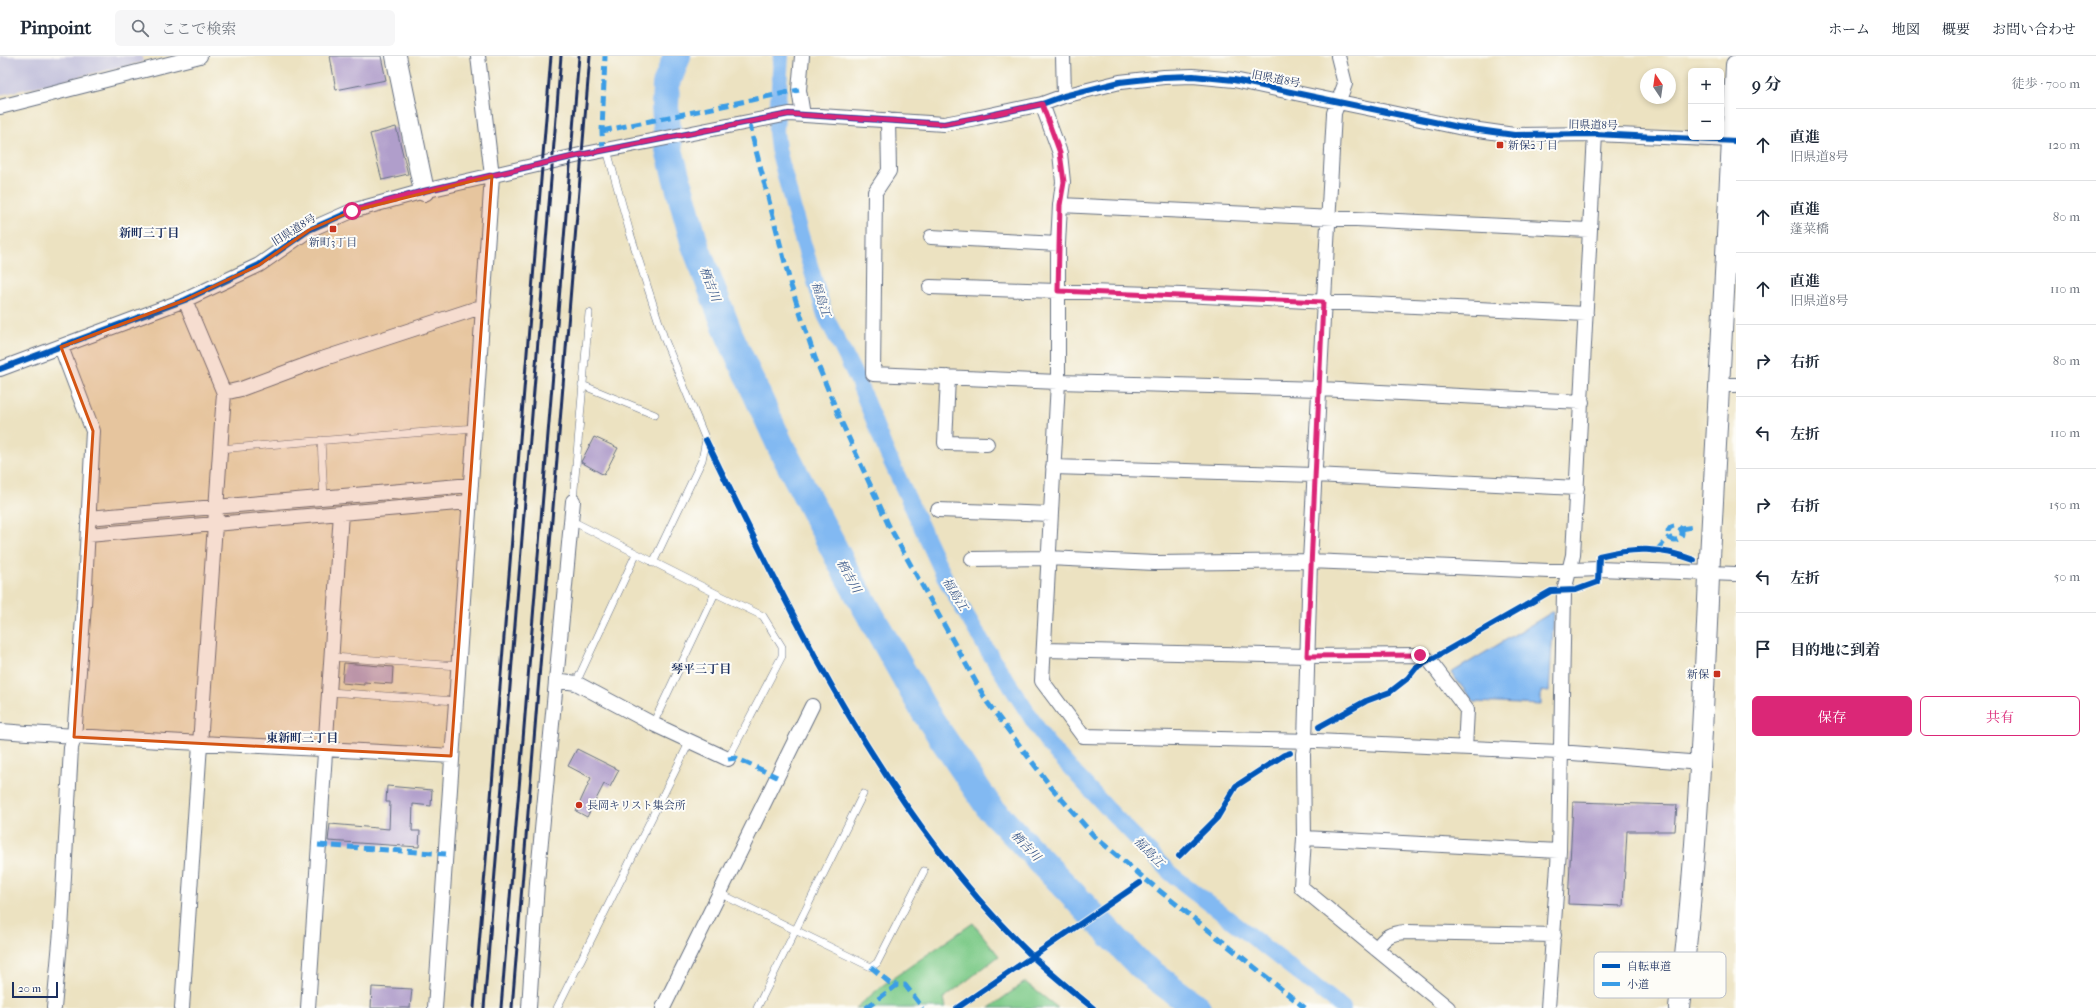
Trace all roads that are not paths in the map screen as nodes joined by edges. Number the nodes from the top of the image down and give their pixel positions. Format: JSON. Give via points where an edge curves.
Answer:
{"nodes":[{"id":1,"x":200,"y":56,"type":"edge"},
{"id":2,"x":396,"y":56,"type":"edge"},
{"id":3,"x":478,"y":56,"type":"edge"},
{"id":4,"x":802,"y":56,"type":"edge"},
{"id":5,"x":1063,"y":56,"type":"edge"},
{"id":6,"x":1338,"y":56,"type":"edge"},
{"id":7,"x":1736,"y":65,"type":"edge"},
{"id":8,"x":1064,"y":96,"type":"junction"},
{"id":9,"x":1337,"y":101,"type":"junction"},
{"id":10,"x":1042,"y":104,"type":"junction"},
{"id":11,"x":0,"y":107,"type":"edge"},
{"id":12,"x":796,"y":115,"type":"junction"},
{"id":13,"x":888,"y":120,"type":"junction"},
{"id":14,"x":1595,"y":134,"type":"junction"},
{"id":15,"x":1734,"y":141,"type":"edge"},
{"id":16,"x":610,"y":150,"type":"junction"},
{"id":17,"x":492,"y":176,"type":"junction"},
{"id":18,"x":424,"y":191,"type":"junction"},
{"id":19,"x":1060,"y":205,"type":"junction"},
{"id":20,"x":1327,"y":217,"type":"junction"},
{"id":21,"x":1589,"y":230,"type":"junction"},
{"id":22,"x":931,"y":237,"type":"dead end"},
{"id":23,"x":1058,"y":244,"type":"junction"},
{"id":24,"x":930,"y":287,"type":"dead end"},
{"id":25,"x":1058,"y":291,"type":"junction"},
{"id":26,"x":185,"y":300,"type":"junction"},
{"id":27,"x":1323,"y":302,"type":"junction"},
{"id":28,"x":484,"y":306,"type":"junction"},
{"id":29,"x":589,"y":313,"type":"dead end"},
{"id":30,"x":1586,"y":314,"type":"junction"},
{"id":31,"x":61,"y":347,"type":"junction"},
{"id":32,"x":0,"y":369,"type":"edge"},
{"id":33,"x":948,"y":377,"type":"junction"},
{"id":34,"x":1058,"y":382,"type":"junction"},
{"id":35,"x":582,"y":385,"type":"junction"},
{"id":36,"x":1727,"y":385,"type":"edge"},
{"id":37,"x":1320,"y":389,"type":"junction"},
{"id":38,"x":224,"y":393,"type":"junction"},
{"id":39,"x":1582,"y":402,"type":"junction"},
{"id":40,"x":655,"y":414,"type":"dead end"},
{"id":41,"x":475,"y":428,"type":"junction"},
{"id":42,"x":320,"y":440,"type":"junction"},
{"id":43,"x":987,"y":444,"type":"dead end"},
{"id":44,"x":219,"y":449,"type":"junction"},
{"id":45,"x":1053,"y":468,"type":"junction"},
{"id":46,"x":1315,"y":475,"type":"junction"},
{"id":47,"x":471,"y":485,"type":"junction"},
{"id":48,"x":1577,"y":488,"type":"junction"},
{"id":49,"x":324,"y":498,"type":"junction"},
{"id":50,"x":573,"y":501,"type":"joint"},
{"id":51,"x":469,"y":502,"type":"junction"},
{"id":52,"x":216,"y":509,"type":"junction"},
{"id":53,"x":938,"y":510,"type":"dead end"},
{"id":54,"x":341,"y":513,"type":"junction"},
{"id":55,"x":1051,"y":514,"type":"junction"},
{"id":56,"x":88,"y":518,"type":"junction"},
{"id":57,"x":570,"y":520,"type":"junction"},
{"id":58,"x":215,"y":524,"type":"junction"},
{"id":59,"x":88,"y":535,"type":"junction"},
{"id":60,"x":636,"y":554,"type":"junction"},
{"id":61,"x":1048,"y":558,"type":"junction"},
{"id":62,"x":972,"y":559,"type":"dead end"},
{"id":63,"x":1310,"y":561,"type":"junction"},
{"id":64,"x":653,"y":563,"type":"junction"},
{"id":65,"x":1569,"y":571,"type":"junction"},
{"id":66,"x":1710,"y":573,"type":"junction"},
{"id":67,"x":1736,"y":574,"type":"edge"},
{"id":68,"x":715,"y":593,"type":"junction"},
{"id":69,"x":1044,"y":650,"type":"junction"},
{"id":70,"x":1307,"y":656,"type":"junction"},
{"id":71,"x":333,"y":657,"type":"junction"},
{"id":72,"x":458,"y":666,"type":"junction"},
{"id":73,"x":556,"y":680,"type":"junction"},
{"id":74,"x":576,"y":683,"type":"junction"},
{"id":75,"x":330,"y":692,"type":"junction"},
{"id":76,"x":455,"y":701,"type":"junction"},
{"id":77,"x":812,"y":706,"type":"dead end"},
{"id":78,"x":653,"y":724,"type":"junction"},
{"id":79,"x":0,"y":731,"type":"edge"},
{"id":80,"x":74,"y":737,"type":"junction"},
{"id":81,"x":690,"y":742,"type":"junction"},
{"id":82,"x":1305,"y":742,"type":"junction"},
{"id":83,"x":200,"y":744,"type":"junction"},
{"id":84,"x":326,"y":748,"type":"junction"},
{"id":85,"x":1465,"y":748,"type":"junction"},
{"id":86,"x":1560,"y":752,"type":"junction"},
{"id":87,"x":451,"y":756,"type":"junction"},
{"id":88,"x":728,"y":759,"type":"joint"},
{"id":89,"x":1702,"y":763,"type":"junction"},
{"id":90,"x":863,"y":794,"type":"dead end"},
{"id":91,"x":1304,"y":838,"type":"junction"},
{"id":92,"x":1558,"y":851,"type":"junction"},
{"id":93,"x":924,"y":870,"type":"dead end"},
{"id":94,"x":719,"y":893,"type":"junction"},
{"id":95,"x":794,"y":931,"type":"junction"},
{"id":96,"x":1554,"y":935,"type":"junction"},
{"id":97,"x":1376,"y":949,"type":"junction"},
{"id":98,"x":1686,"y":952,"type":"edge"},
{"id":99,"x":1680,"y":998,"type":"edge"},
{"id":100,"x":54,"y":1008,"type":"edge"},
{"id":101,"x":182,"y":1008,"type":"edge"},
{"id":102,"x":308,"y":1008,"type":"edge"},
{"id":103,"x":435,"y":1008,"type":"edge"},
{"id":104,"x":529,"y":1008,"type":"edge"},
{"id":105,"x":557,"y":1008,"type":"edge"},
{"id":106,"x":663,"y":1008,"type":"edge"},
{"id":107,"x":757,"y":1008,"type":"edge"},
{"id":108,"x":1448,"y":1008,"type":"edge"},
{"id":109,"x":1548,"y":1008,"type":"edge"},
{"id":110,"x":1679,"y":1008,"type":"edge"}],
"edges":[{"from":1,"to":11,"type":"street"},
{"from":2,"to":18,"type":"street"},
{"from":3,"to":17,"type":"street"},
{"from":4,"to":12,"type":"street"},
{"from":5,"to":8,"type":"street"},
{"from":6,"to":9,"type":"street","via":[[1345,84]]},
{"from":7,"to":15,"type":"street"},
{"from":8,"to":9,"type":"street","name":"旧県道8号","via":[[1120,82],[1193,76],[1234,80]]},
{"from":8,"to":10,"type":"street","name":"旧県道8号"},
{"from":9,"to":14,"type":"street","name":"旧県道8号","via":[[1458,127],[1514,134]]},
{"from":9,"to":20,"type":"street"},
{"from":10,"to":13,"type":"street","name":"旧県道8号","via":[[944,124]]},
{"from":10,"to":19,"type":"street","via":[[1060,153],[1064,182]]},
{"from":12,"to":13,"type":"street","name":"旧県道8号"},
{"from":12,"to":16,"type":"street","name":"旧県道8号","via":[[757,120]]},
{"from":13,"to":33,"type":"street","via":[[889,170],[875,192],[873,374]]},
{"from":14,"to":15,"type":"street","name":"旧県道8号"},
{"from":14,"to":21,"type":"street"},
{"from":15,"to":36,"type":"street"},
{"from":16,"to":17,"type":"street","name":"旧県道8号"},
{"from":16,"to":64,"type":"lane","via":[[628,226],[664,338],[706,440],[702,460]]},
{"from":17,"to":18,"type":"street","name":"旧県道8号"},
{"from":17,"to":28,"type":"street"},
{"from":18,"to":26,"type":"street","name":"旧県道8号","via":[[352,211],[325,222],[309,230],[259,265]]},
{"from":19,"to":20,"type":"street"},
{"from":19,"to":23,"type":"street"},
{"from":20,"to":21,"type":"street"},
{"from":20,"to":27,"type":"street"},
{"from":21,"to":30,"type":"street"},
{"from":22,"to":23,"type":"street"},
{"from":23,"to":25,"type":"street"},
{"from":24,"to":25,"type":"street"},
{"from":25,"to":27,"type":"street"},
{"from":25,"to":34,"type":"street"},
{"from":26,"to":31,"type":"street","name":"旧県道8号"},
{"from":26,"to":38,"type":"street"},
{"from":27,"to":30,"type":"street"},
{"from":27,"to":37,"type":"street"},
{"from":28,"to":38,"type":"street"},
{"from":28,"to":41,"type":"street"},
{"from":29,"to":35,"type":"lane"},
{"from":30,"to":39,"type":"street"},
{"from":31,"to":32,"type":"street","name":"旧県道8号"},
{"from":31,"to":56,"type":"street","via":[[92,431]]},
{"from":33,"to":34,"type":"street"},
{"from":33,"to":43,"type":"street","via":[[945,443]]},
{"from":34,"to":37,"type":"street"},
{"from":34,"to":45,"type":"street"},
{"from":35,"to":40,"type":"lane"},
{"from":35,"to":50,"type":"lane"},
{"from":36,"to":66,"type":"street"},
{"from":37,"to":39,"type":"street"},
{"from":37,"to":46,"type":"street"},
{"from":38,"to":44,"type":"street"},
{"from":39,"to":48,"type":"street"},
{"from":41,"to":42,"type":"lane"},
{"from":41,"to":47,"type":"street"},
{"from":42,"to":44,"type":"lane"},
{"from":42,"to":49,"type":"lane"},
{"from":44,"to":52,"type":"street"},
{"from":45,"to":46,"type":"street"},
{"from":45,"to":55,"type":"street"},
{"from":46,"to":48,"type":"street"},
{"from":46,"to":63,"type":"street"},
{"from":47,"to":49,"type":"street"},
{"from":47,"to":51,"type":"street"},
{"from":48,"to":65,"type":"street","via":[[1573,555]]},
{"from":49,"to":52,"type":"street"},
{"from":50,"to":57,"type":"street"},
{"from":51,"to":54,"type":"street"},
{"from":51,"to":72,"type":"street"},
{"from":52,"to":56,"type":"street"},
{"from":52,"to":58,"type":"street"},
{"from":53,"to":55,"type":"street"},
{"from":54,"to":58,"type":"street"},
{"from":54,"to":71,"type":"street"},
{"from":55,"to":61,"type":"street"},
{"from":56,"to":59,"type":"street"},
{"from":57,"to":60,"type":"lane"},
{"from":57,"to":73,"type":"street"},
{"from":58,"to":59,"type":"street"},
{"from":58,"to":83,"type":"street"},
{"from":59,"to":80,"type":"street"},
{"from":60,"to":64,"type":"lane"},
{"from":60,"to":74,"type":"lane"},
{"from":61,"to":62,"type":"street"},
{"from":61,"to":63,"type":"street","via":[[1155,563]]},
{"from":61,"to":69,"type":"street"},
{"from":63,"to":65,"type":"street"},
{"from":63,"to":70,"type":"street"},
{"from":64,"to":68,"type":"lane"},
{"from":65,"to":66,"type":"street","via":[[1598,569]]},
{"from":65,"to":86,"type":"street","via":[[1564,591]]},
{"from":66,"to":67,"type":"street"},
{"from":66,"to":89,"type":"street"},
{"from":68,"to":78,"type":"lane"},
{"from":68,"to":88,"type":"lane","via":[[763,616],[782,647],[782,656]]},
{"from":69,"to":70,"type":"street"},
{"from":69,"to":82,"type":"street","via":[[1042,681],[1083,736]]},
{"from":70,"to":82,"type":"street"},
{"from":70,"to":85,"type":"street","via":[[1414,654],[1425,657],[1467,710]]},
{"from":71,"to":72,"type":"lane"},
{"from":71,"to":75,"type":"street"},
{"from":72,"to":76,"type":"street"},
{"from":73,"to":74,"type":"street"},
{"from":73,"to":104,"type":"street","via":[[537,883]]},
{"from":74,"to":78,"type":"street"},
{"from":75,"to":76,"type":"lane"},
{"from":75,"to":84,"type":"street"},
{"from":76,"to":87,"type":"street"},
{"from":77,"to":94,"type":"street"},
{"from":78,"to":81,"type":"street"},
{"from":79,"to":80,"type":"street"},
{"from":80,"to":83,"type":"street"},
{"from":80,"to":100,"type":"street","via":[[71,748]]},
{"from":81,"to":88,"type":"street"},
{"from":81,"to":105,"type":"lane"},
{"from":82,"to":85,"type":"street"},
{"from":82,"to":91,"type":"street"},
{"from":83,"to":84,"type":"street"},
{"from":83,"to":101,"type":"street"},
{"from":84,"to":87,"type":"street"},
{"from":84,"to":102,"type":"street"},
{"from":85,"to":86,"type":"street"},
{"from":86,"to":89,"type":"street"},
{"from":86,"to":92,"type":"street"},
{"from":87,"to":103,"type":"street"},
{"from":89,"to":98,"type":"street"},
{"from":90,"to":95,"type":"lane"},
{"from":91,"to":92,"type":"street"},
{"from":91,"to":97,"type":"street","via":[[1301,887]]},
{"from":92,"to":96,"type":"street"},
{"from":93,"to":95,"type":"lane","via":[[877,963],[871,967]]},
{"from":94,"to":95,"type":"lane"},
{"from":94,"to":106,"type":"street"},
{"from":95,"to":107,"type":"lane"},
{"from":96,"to":97,"type":"street","via":[[1393,933],[1384,938]]},
{"from":96,"to":109,"type":"street"},
{"from":97,"to":108,"type":"street"},
{"from":99,"to":110,"type":"street"}]}
